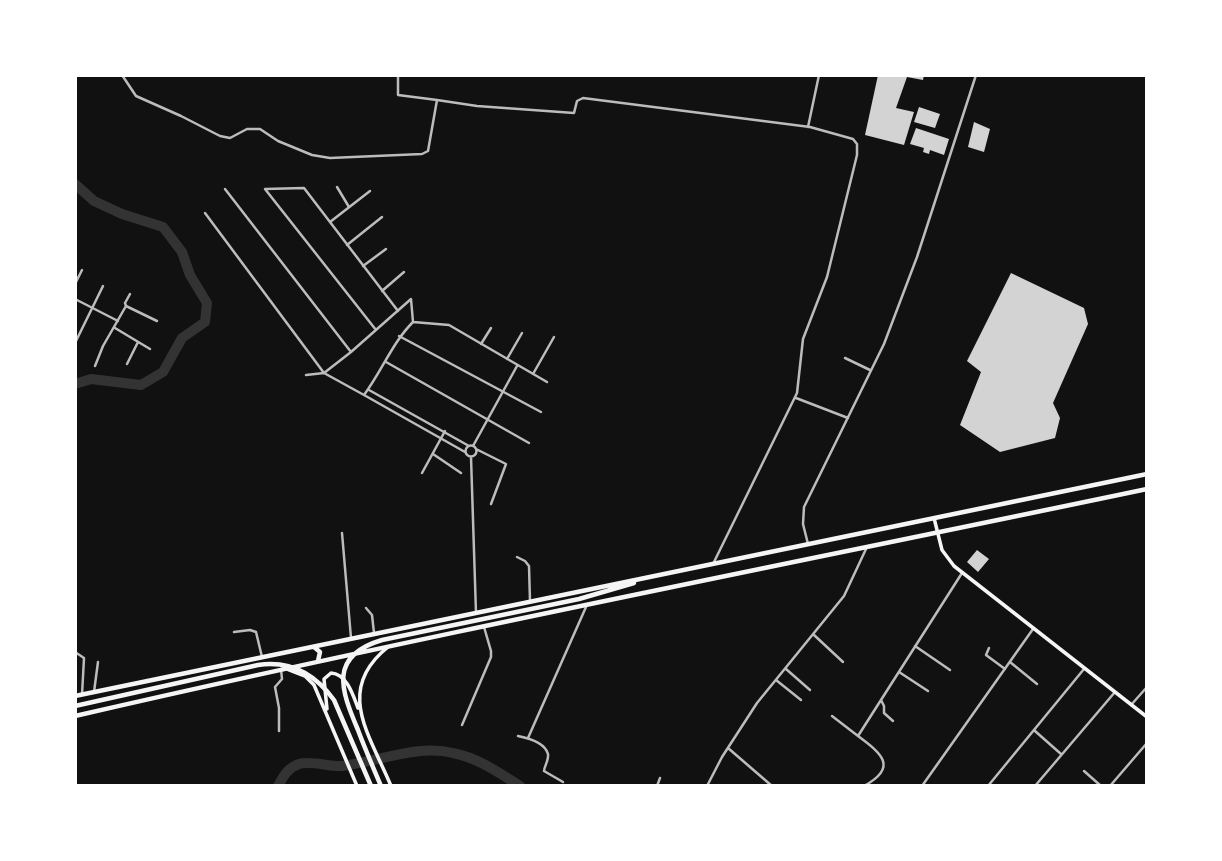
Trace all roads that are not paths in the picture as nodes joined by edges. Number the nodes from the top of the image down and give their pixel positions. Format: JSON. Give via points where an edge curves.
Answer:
{"nodes":[{"id":1,"x":122,"y":75,"type":"edge"},
{"id":2,"x":398,"y":75,"type":"edge"},
{"id":3,"x":819,"y":75,"type":"edge"},
{"id":4,"x":976,"y":75,"type":"edge"},
{"id":5,"x":437,"y":100,"type":"junction"},
{"id":6,"x":808,"y":127,"type":"junction"},
{"id":7,"x":337,"y":187,"type":"dead end"},
{"id":8,"x":225,"y":188,"type":"dead end"},
{"id":9,"x":370,"y":191,"type":"dead end"},
{"id":10,"x":349,"y":207,"type":"junction"},
{"id":11,"x":205,"y":213,"type":"dead end"},
{"id":12,"x":382,"y":217,"type":"dead end"},
{"id":13,"x":330,"y":222,"type":"junction"},
{"id":14,"x":347,"y":245,"type":"junction"},
{"id":15,"x":386,"y":249,"type":"dead end"},
{"id":16,"x":363,"y":266,"type":"junction"},
{"id":17,"x":82,"y":270,"type":"dead end"},
{"id":18,"x":404,"y":272,"type":"dead end"},
{"id":19,"x":75,"y":284,"type":"edge"},
{"id":20,"x":103,"y":286,"type":"dead end"},
{"id":21,"x":382,"y":291,"type":"junction"},
{"id":22,"x":130,"y":294,"type":"dead end"},
{"id":23,"x":75,"y":299,"type":"edge"},
{"id":24,"x":126,"y":306,"type":"junction"},
{"id":25,"x":92,"y":308,"type":"junction"},
{"id":26,"x":398,"y":311,"type":"junction"},
{"id":27,"x":118,"y":321,"type":"junction"},
{"id":28,"x":157,"y":321,"type":"dead end"},
{"id":29,"x":413,"y":322,"type":"junction"},
{"id":30,"x":115,"y":328,"type":"junction"},
{"id":31,"x":491,"y":328,"type":"dead end"},
{"id":32,"x":376,"y":330,"type":"junction"},
{"id":33,"x":522,"y":333,"type":"dead end"},
{"id":34,"x":399,"y":336,"type":"junction"},
{"id":35,"x":554,"y":337,"type":"dead end"},
{"id":36,"x":138,"y":342,"type":"junction"},
{"id":37,"x":75,"y":343,"type":"edge"},
{"id":38,"x":481,"y":344,"type":"junction"},
{"id":39,"x":150,"y":349,"type":"dead end"},
{"id":40,"x":351,"y":352,"type":"junction"},
{"id":41,"x":845,"y":358,"type":"dead end"},
{"id":42,"x":507,"y":359,"type":"junction"},
{"id":43,"x":386,"y":362,"type":"junction"},
{"id":44,"x":127,"y":364,"type":"dead end"},
{"id":45,"x":518,"y":365,"type":"junction"},
{"id":46,"x":95,"y":366,"type":"dead end"},
{"id":47,"x":871,"y":370,"type":"junction"},
{"id":48,"x":324,"y":373,"type":"junction"},
{"id":49,"x":306,"y":374,"type":"dead end"},
{"id":50,"x":533,"y":374,"type":"junction"},
{"id":51,"x":547,"y":382,"type":"dead end"},
{"id":52,"x":369,"y":390,"type":"junction"},
{"id":53,"x":504,"y":391,"type":"junction"},
{"id":54,"x":364,"y":395,"type":"junction"},
{"id":55,"x":795,"y":398,"type":"junction"},
{"id":56,"x":541,"y":412,"type":"dead end"},
{"id":57,"x":848,"y":418,"type":"junction"},
{"id":58,"x":488,"y":420,"type":"junction"},
{"id":59,"x":444,"y":431,"type":"junction"},
{"id":60,"x":441,"y":438,"type":"junction"},
{"id":61,"x":529,"y":443,"type":"dead end"},
{"id":62,"x":473,"y":447,"type":"junction"},
{"id":63,"x":466,"y":452,"type":"junction"},
{"id":64,"x":433,"y":454,"type":"junction"},
{"id":65,"x":471,"y":457,"type":"junction"},
{"id":66,"x":422,"y":473,"type":"dead end"},
{"id":67,"x":461,"y":473,"type":"dead end"},
{"id":68,"x":1147,"y":474,"type":"edge"},
{"id":69,"x":1147,"y":489,"type":"edge"},
{"id":70,"x":491,"y":504,"type":"dead end"},
{"id":71,"x":934,"y":518,"type":"junction"},
{"id":72,"x":342,"y":533,"type":"dead end"},
{"id":73,"x":936,"y":533,"type":"junction"},
{"id":74,"x":808,"y":544,"type":"junction"},
{"id":75,"x":866,"y":548,"type":"junction"},
{"id":76,"x":517,"y":558,"type":"dead end"},
{"id":77,"x":713,"y":563,"type":"junction"},
{"id":78,"x":962,"y":573,"type":"junction"},
{"id":79,"x":656,"y":576,"type":"junction"},
{"id":80,"x":530,"y":601,"type":"junction"},
{"id":81,"x":586,"y":606,"type":"junction"},
{"id":82,"x":366,"y":608,"type":"dead end"},
{"id":83,"x":475,"y":613,"type":"junction"},
{"id":84,"x":484,"y":626,"type":"junction"},
{"id":85,"x":1033,"y":629,"type":"junction"},
{"id":86,"x":75,"y":632,"type":"edge"},
{"id":87,"x":234,"y":632,"type":"dead end"},
{"id":88,"x":374,"y":634,"type":"junction"},
{"id":89,"x":814,"y":635,"type":"junction"},
{"id":90,"x":351,"y":638,"type":"junction"},
{"id":91,"x":75,"y":642,"type":"edge"},
{"id":92,"x":336,"y":642,"type":"junction"},
{"id":93,"x":392,"y":645,"type":"junction"},
{"id":94,"x":915,"y":646,"type":"junction"},
{"id":95,"x":313,"y":647,"type":"junction"},
{"id":96,"x":989,"y":648,"type":"dead end"},
{"id":97,"x":75,"y":652,"type":"edge"},
{"id":98,"x":338,"y":656,"type":"junction"},
{"id":99,"x":262,"y":657,"type":"junction"},
{"id":100,"x":318,"y":661,"type":"junction"},
{"id":101,"x":98,"y":662,"type":"dead end"},
{"id":102,"x":843,"y":662,"type":"dead end"},
{"id":103,"x":1010,"y":662,"type":"junction"},
{"id":104,"x":284,"y":668,"type":"junction"},
{"id":105,"x":785,"y":668,"type":"junction"},
{"id":106,"x":1005,"y":669,"type":"junction"},
{"id":107,"x":1084,"y":669,"type":"junction"},
{"id":108,"x":950,"y":670,"type":"dead end"},
{"id":109,"x":899,"y":672,"type":"junction"},
{"id":110,"x":776,"y":679,"type":"junction"},
{"id":111,"x":1037,"y":684,"type":"dead end"},
{"id":112,"x":1147,"y":687,"type":"edge"},
{"id":113,"x":810,"y":690,"type":"dead end"},
{"id":114,"x":929,"y":691,"type":"dead end"},
{"id":115,"x":94,"y":692,"type":"junction"},
{"id":116,"x":1115,"y":692,"type":"junction"},
{"id":117,"x":82,"y":695,"type":"junction"},
{"id":118,"x":75,"y":696,"type":"edge"},
{"id":119,"x":801,"y":700,"type":"dead end"},
{"id":120,"x":881,"y":700,"type":"junction"},
{"id":121,"x":1131,"y":705,"type":"junction"},
{"id":122,"x":75,"y":706,"type":"edge"},
{"id":123,"x":359,"y":712,"type":"junction"},
{"id":124,"x":75,"y":716,"type":"edge"},
{"id":125,"x":832,"y":716,"type":"dead end"},
{"id":126,"x":1147,"y":717,"type":"edge"},
{"id":127,"x":329,"y":718,"type":"junction"},
{"id":128,"x":893,"y":721,"type":"dead end"},
{"id":129,"x":462,"y":725,"type":"dead end"},
{"id":130,"x":1034,"y":730,"type":"junction"},
{"id":131,"x":279,"y":731,"type":"dead end"},
{"id":132,"x":518,"y":736,"type":"dead end"},
{"id":133,"x":859,"y":736,"type":"junction"},
{"id":134,"x":528,"y":738,"type":"junction"},
{"id":135,"x":1147,"y":743,"type":"edge"},
{"id":136,"x":728,"y":748,"type":"junction"},
{"id":137,"x":1061,"y":754,"type":"junction"},
{"id":138,"x":1084,"y":771,"type":"dead end"},
{"id":139,"x":660,"y":778,"type":"dead end"},
{"id":140,"x":563,"y":782,"type":"dead end"},
{"id":141,"x":357,"y":786,"type":"edge"},
{"id":142,"x":371,"y":786,"type":"edge"},
{"id":143,"x":381,"y":786,"type":"edge"},
{"id":144,"x":391,"y":786,"type":"edge"},
{"id":145,"x":657,"y":786,"type":"edge"},
{"id":146,"x":706,"y":786,"type":"edge"},
{"id":147,"x":772,"y":786,"type":"edge"},
{"id":148,"x":864,"y":786,"type":"edge"},
{"id":149,"x":922,"y":786,"type":"edge"},
{"id":150,"x":988,"y":786,"type":"edge"},
{"id":151,"x":1035,"y":786,"type":"edge"},
{"id":152,"x":1101,"y":786,"type":"edge"},
{"id":153,"x":1110,"y":786,"type":"edge"}],
"edges":[{"from":1,"to":5,"type":"street","via":[[136,96],[220,136],[230,138],[247,129],[260,129],[278,141],[330,158],[428,152]]},
{"from":2,"to":5,"type":"street","via":[[398,95]]},
{"from":3,"to":6,"type":"street"},
{"from":4,"to":47,"type":"street","via":[[917,257]]},
{"from":5,"to":6,"type":"street","via":[[574,113],[577,101],[583,98]]},
{"from":6,"to":55,"type":"street","via":[[853,139],[857,155],[827,277],[803,339]]},
{"from":7,"to":10,"type":"street"},
{"from":8,"to":40,"type":"street"},
{"from":9,"to":10,"type":"street"},
{"from":10,"to":13,"type":"street"},
{"from":11,"to":48,"type":"street"},
{"from":12,"to":14,"type":"street"},
{"from":13,"to":14,"type":"street"},
{"from":13,"to":32,"type":"street","via":[[304,188],[265,190]]},
{"from":14,"to":16,"type":"street"},
{"from":15,"to":16,"type":"street"},
{"from":16,"to":21,"type":"street"},
{"from":17,"to":19,"type":"street"},
{"from":18,"to":21,"type":"street"},
{"from":20,"to":25,"type":"street"},
{"from":21,"to":26,"type":"street"},
{"from":22,"to":24,"type":"street"},
{"from":23,"to":25,"type":"street"},
{"from":24,"to":27,"type":"street"},
{"from":24,"to":28,"type":"street"},
{"from":25,"to":27,"type":"street"},
{"from":25,"to":37,"type":"street"},
{"from":26,"to":29,"type":"street","via":[[411,299]]},
{"from":26,"to":32,"type":"street"},
{"from":27,"to":30,"type":"street"},
{"from":29,"to":34,"type":"street"},
{"from":29,"to":38,"type":"street","via":[[449,325]]},
{"from":30,"to":36,"type":"street"},
{"from":30,"to":46,"type":"street"},
{"from":31,"to":38,"type":"street"},
{"from":32,"to":40,"type":"street"},
{"from":33,"to":42,"type":"street"},
{"from":34,"to":43,"type":"street"},
{"from":34,"to":53,"type":"street"},
{"from":35,"to":50,"type":"street"},
{"from":36,"to":39,"type":"street"},
{"from":36,"to":44,"type":"street"},
{"from":38,"to":42,"type":"street"},
{"from":40,"to":48,"type":"street"},
{"from":41,"to":47,"type":"street"},
{"from":42,"to":45,"type":"street"},
{"from":43,"to":52,"type":"street"},
{"from":43,"to":58,"type":"street"},
{"from":45,"to":50,"type":"street"},
{"from":45,"to":53,"type":"street"},
{"from":47,"to":57,"type":"street"},
{"from":48,"to":49,"type":"street"},
{"from":48,"to":54,"type":"street"},
{"from":50,"to":51,"type":"street"},
{"from":52,"to":54,"type":"street"},
{"from":52,"to":59,"type":"street"},
{"from":53,"to":56,"type":"street"},
{"from":53,"to":58,"type":"street"},
{"from":54,"to":60,"type":"street"},
{"from":55,"to":57,"type":"street"},
{"from":55,"to":77,"type":"street"},
{"from":57,"to":74,"type":"street","via":[[804,507]]},
{"from":58,"to":61,"type":"street"},
{"from":58,"to":62,"type":"street"},
{"from":59,"to":60,"type":"street"},
{"from":59,"to":62,"type":"street"},
{"from":60,"to":63,"type":"street"},
{"from":60,"to":64,"type":"street"},
{"from":62,"to":63,"type":"street"},
{"from":62,"to":65,"type":"street","via":[[476,454]]},
{"from":62,"to":70,"type":"street","via":[[506,464]]},
{"from":63,"to":65,"type":"street"},
{"from":64,"to":66,"type":"street"},
{"from":64,"to":67,"type":"street"},
{"from":65,"to":83,"type":"street"},
{"from":68,"to":71,"type":"highway"},
{"from":69,"to":73,"type":"highway"},
{"from":71,"to":73,"type":"main road"},
{"from":71,"to":74,"type":"highway"},
{"from":72,"to":90,"type":"street"},
{"from":73,"to":75,"type":"highway"},
{"from":73,"to":78,"type":"main road","via":[[947,558]]},
{"from":74,"to":77,"type":"highway"},
{"from":75,"to":81,"type":"highway"},
{"from":75,"to":89,"type":"street","via":[[844,596]]},
{"from":76,"to":80,"type":"street","via":[[529,566]]},
{"from":77,"to":79,"type":"highway"},
{"from":78,"to":85,"type":"main road"},
{"from":78,"to":94,"type":"street"},
{"from":79,"to":80,"type":"highway"},
{"from":79,"to":143,"type":"highway","via":[[579,599],[360,649],[348,661],[342,677],[344,696]]},
{"from":80,"to":83,"type":"highway"},
{"from":81,"to":84,"type":"highway"},
{"from":81,"to":134,"type":"street"},
{"from":82,"to":88,"type":"street","via":[[372,615]]},
{"from":83,"to":88,"type":"highway"},
{"from":84,"to":93,"type":"highway"},
{"from":84,"to":129,"type":"street","via":[[491,657]]},
{"from":85,"to":103,"type":"street"},
{"from":85,"to":107,"type":"main road"},
{"from":86,"to":91,"type":"street"},
{"from":87,"to":99,"type":"street","via":[[256,632]]},
{"from":88,"to":90,"type":"highway"},
{"from":89,"to":102,"type":"street"},
{"from":89,"to":105,"type":"street"},
{"from":90,"to":92,"type":"highway"},
{"from":92,"to":95,"type":"highway"},
{"from":92,"to":98,"type":"highway","via":[[333,651]]},
{"from":93,"to":98,"type":"highway"},
{"from":93,"to":123,"type":"main road","via":[[364,672]]},
{"from":94,"to":108,"type":"street"},
{"from":94,"to":109,"type":"street"},
{"from":95,"to":99,"type":"highway"},
{"from":95,"to":100,"type":"highway","via":[[320,652]]},
{"from":96,"to":106,"type":"street","via":[[986,655]]},
{"from":97,"to":117,"type":"street","via":[[84,658]]},
{"from":98,"to":100,"type":"highway"},
{"from":99,"to":115,"type":"highway"},
{"from":100,"to":104,"type":"highway"},
{"from":101,"to":115,"type":"street"},
{"from":103,"to":106,"type":"street"},
{"from":103,"to":111,"type":"street"},
{"from":104,"to":124,"type":"highway"},
{"from":104,"to":127,"type":"main road","via":[[314,685]]},
{"from":104,"to":131,"type":"street","via":[[275,687]]},
{"from":105,"to":110,"type":"street"},
{"from":105,"to":113,"type":"street"},
{"from":106,"to":149,"type":"street"},
{"from":107,"to":116,"type":"main road"},
{"from":107,"to":130,"type":"street"},
{"from":109,"to":114,"type":"street"},
{"from":109,"to":120,"type":"street"},
{"from":110,"to":119,"type":"street"},
{"from":110,"to":136,"type":"street"},
{"from":112,"to":121,"type":"street"},
{"from":115,"to":117,"type":"highway"},
{"from":116,"to":121,"type":"main road"},
{"from":116,"to":137,"type":"street"},
{"from":117,"to":118,"type":"highway"},
{"from":120,"to":128,"type":"street","via":[[884,713]]},
{"from":120,"to":133,"type":"street"},
{"from":121,"to":126,"type":"main road"},
{"from":122,"to":142,"type":"highway","via":[[258,665],[289,665],[312,676],[334,699]]},
{"from":123,"to":127,"type":"main road","via":[[345,681],[331,673],[324,680]]},
{"from":123,"to":144,"type":"main road"},
{"from":125,"to":133,"type":"street"},
{"from":127,"to":141,"type":"main road"},
{"from":130,"to":137,"type":"street"},
{"from":130,"to":150,"type":"street"},
{"from":132,"to":134,"type":"street"},
{"from":133,"to":148,"type":"street","via":[[884,758],[877,777]]},
{"from":134,"to":140,"type":"street","via":[[548,754],[544,771]]},
{"from":135,"to":153,"type":"street"},
{"from":136,"to":146,"type":"street"},
{"from":136,"to":147,"type":"street"},
{"from":137,"to":151,"type":"street"},
{"from":138,"to":152,"type":"street"},
{"from":139,"to":145,"type":"street"}]}
